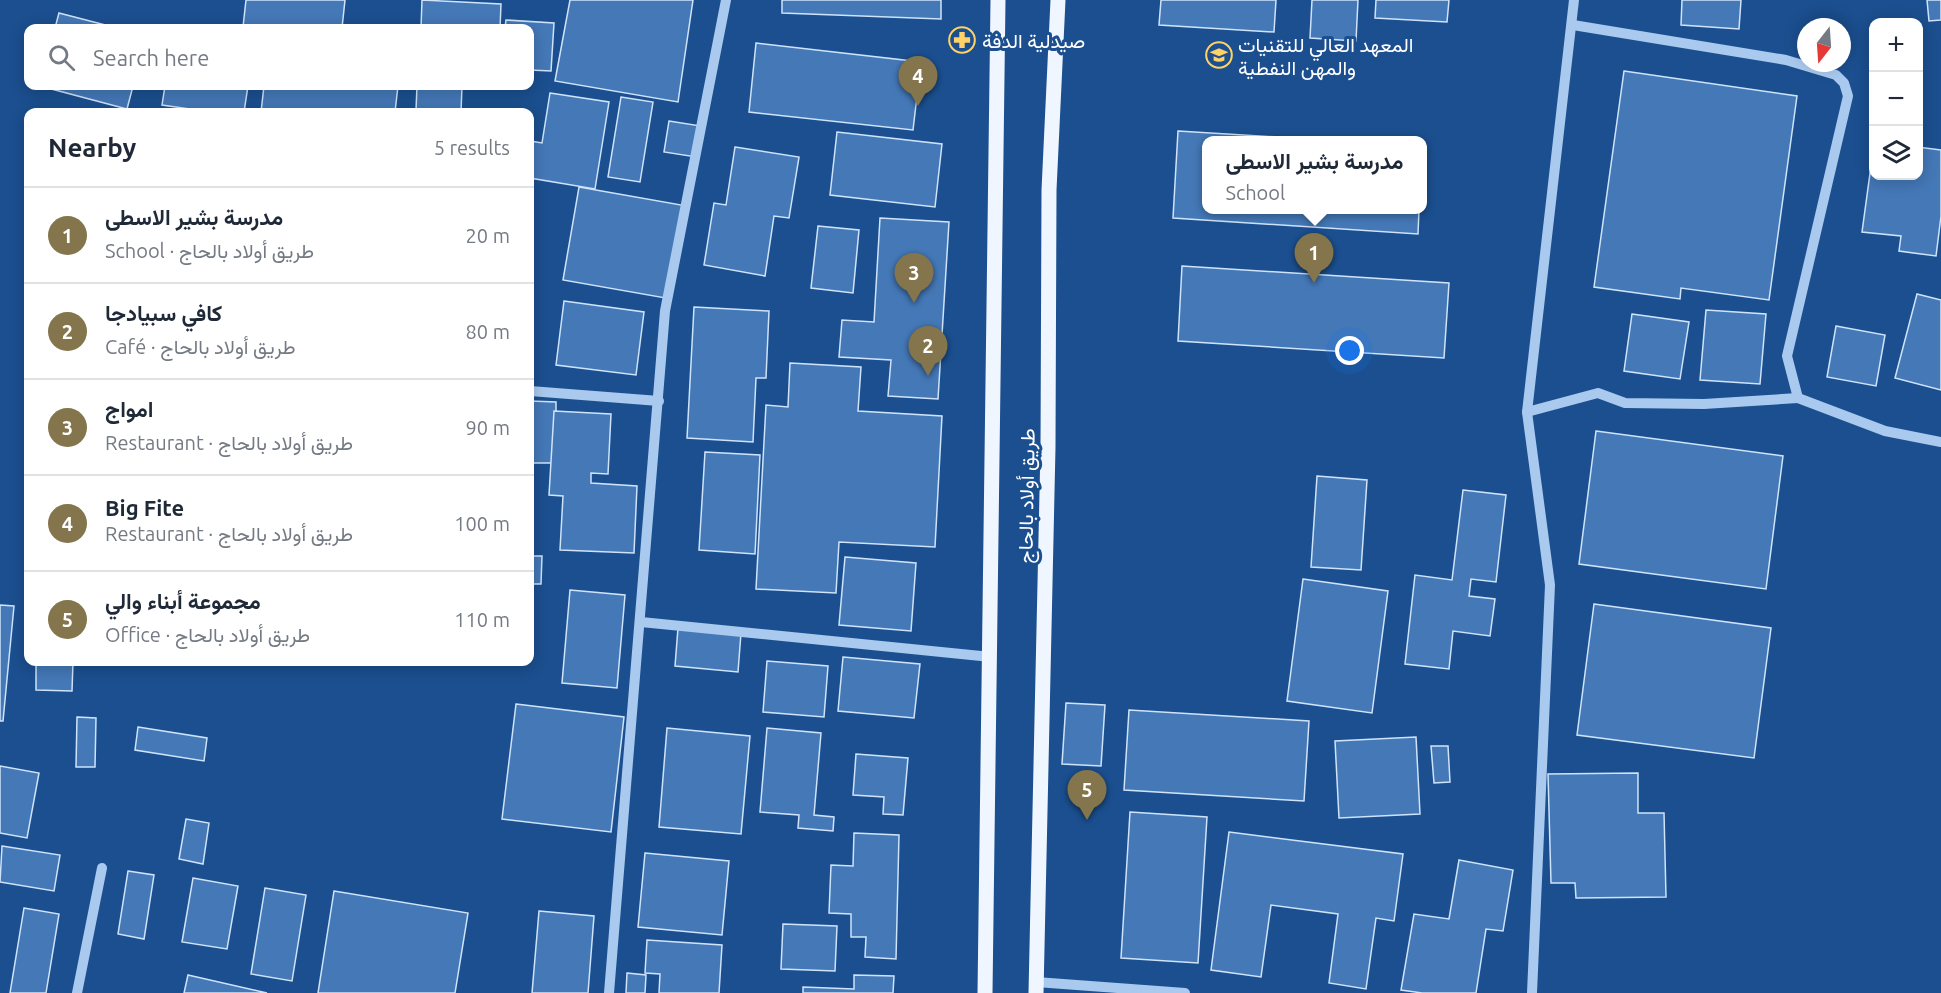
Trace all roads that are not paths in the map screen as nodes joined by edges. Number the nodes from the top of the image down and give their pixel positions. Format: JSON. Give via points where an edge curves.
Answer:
{"nodes":[{"id":1,"x":726,"y":0,"type":"edge"},
{"id":2,"x":998,"y":0,"type":"edge"},
{"id":3,"x":1058,"y":0,"type":"edge"},
{"id":4,"x":1574,"y":0,"type":"edge"},
{"id":5,"x":1573,"y":25,"type":"junction"},
{"id":6,"x":534,"y":392,"type":"edge"},
{"id":7,"x":1798,"y":398,"type":"junction"},
{"id":8,"x":659,"y":401,"type":"junction"},
{"id":9,"x":1527,"y":412,"type":"junction"},
{"id":10,"x":1941,"y":442,"type":"edge"},
{"id":11,"x":641,"y":622,"type":"junction"},
{"id":12,"x":991,"y":657,"type":"junction"},
{"id":13,"x":102,"y":868,"type":"dead end"},
{"id":14,"x":1036,"y":987,"type":"edge"},
{"id":15,"x":77,"y":993,"type":"edge"},
{"id":16,"x":609,"y":993,"type":"edge"},
{"id":17,"x":985,"y":993,"type":"edge"},
{"id":18,"x":1185,"y":993,"type":"edge"},
{"id":19,"x":1532,"y":993,"type":"edge"}],
"edges":[{"from":1,"to":8,"type":"street","via":[[665,310]]},
{"from":2,"to":12,"type":"main road","name":"طريق أولاد بالحاج"},
{"from":3,"to":14,"type":"main road","name":"طريق أولاد بالحاج","via":[[1049,190],[1048,459]]},
{"from":4,"to":5,"type":"street"},
{"from":5,"to":7,"type":"street","via":[[1786,60],[1836,75],[1844,83],[1848,96],[1787,356]]},
{"from":5,"to":9,"type":"street"},
{"from":6,"to":8,"type":"street"},
{"from":7,"to":9,"type":"street","via":[[1704,404],[1625,403],[1598,393]]},
{"from":7,"to":10,"type":"street","via":[[1885,431]]},
{"from":8,"to":11,"type":"street"},
{"from":9,"to":19,"type":"street","via":[[1550,585]]},
{"from":11,"to":12,"type":"street"},
{"from":11,"to":16,"type":"street"},
{"from":12,"to":17,"type":"main road","name":"طريق أولاد بالحاج"},
{"from":13,"to":15,"type":"street"},
{"from":14,"to":18,"type":"street"}]}
